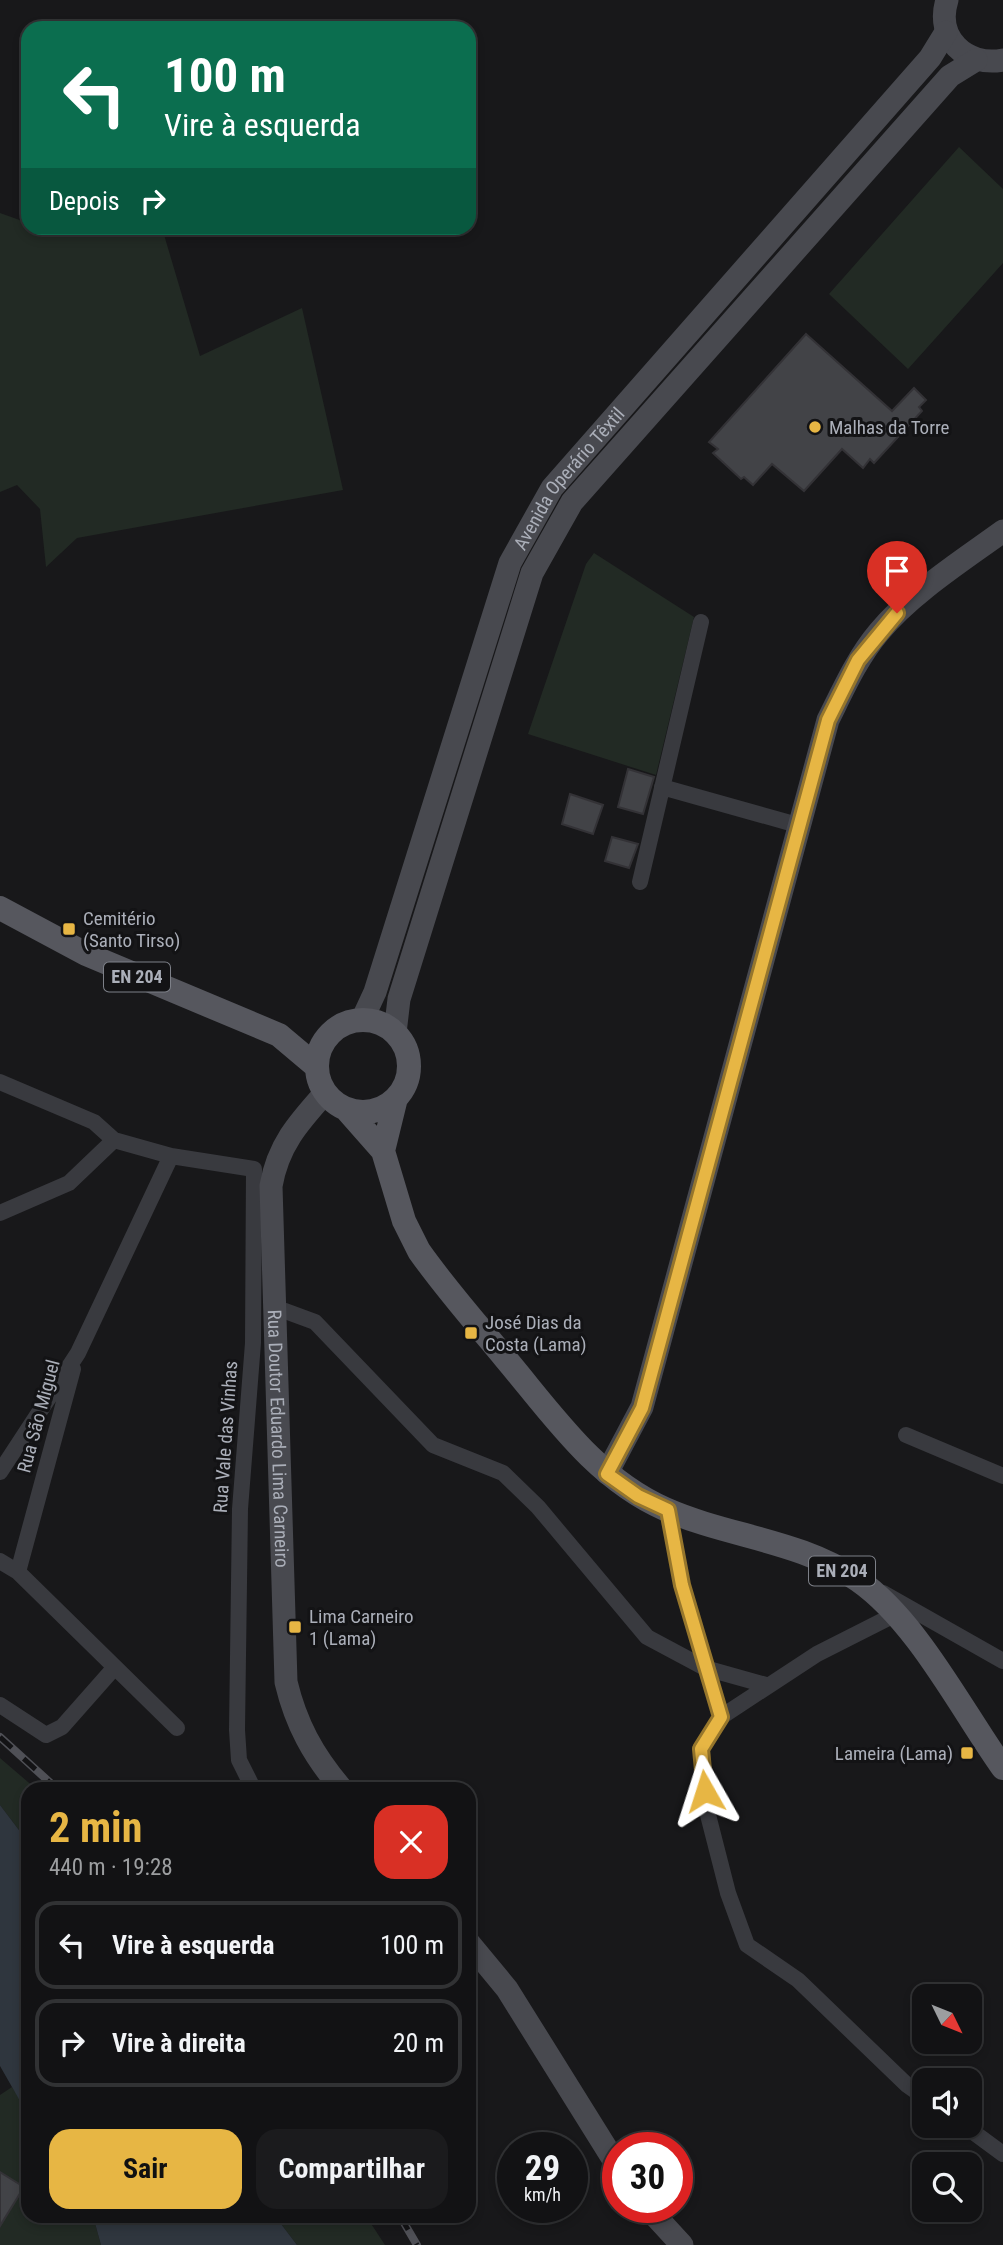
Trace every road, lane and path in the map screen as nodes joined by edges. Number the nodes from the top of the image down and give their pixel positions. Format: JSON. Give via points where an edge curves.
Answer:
{"nodes":[{"id":1,"x":947,"y":0,"type":"edge"},
{"id":2,"x":947,"y":32,"type":"junction"},
{"id":3,"x":976,"y":60,"type":"junction"},
{"id":4,"x":1003,"y":60,"type":"edge"},
{"id":5,"x":1003,"y":531,"type":"edge"},
{"id":6,"x":701,"y":622,"type":"dead end"},
{"id":7,"x":662,"y":787,"type":"junction"},
{"id":8,"x":801,"y":826,"type":"junction"},
{"id":9,"x":640,"y":882,"type":"dead end"},
{"id":10,"x":0,"y":908,"type":"edge"},
{"id":11,"x":362,"y":1020,"type":"junction"},
{"id":12,"x":395,"y":1033,"type":"junction"},
{"id":13,"x":279,"y":1035,"type":"junction"},
{"id":14,"x":330,"y":1035,"type":"junction"},
{"id":15,"x":317,"y":1068,"type":"junction"},
{"id":16,"x":0,"y":1082,"type":"edge"},
{"id":17,"x":325,"y":1093,"type":"junction"},
{"id":18,"x":396,"y":1098,"type":"junction"},
{"id":19,"x":346,"y":1109,"type":"junction"},
{"id":20,"x":114,"y":1140,"type":"junction"},
{"id":21,"x":383,"y":1151,"type":"junction"},
{"id":22,"x":171,"y":1156,"type":"junction"},
{"id":23,"x":0,"y":1213,"type":"edge"},
{"id":24,"x":277,"y":1308,"type":"junction"},
{"id":25,"x":78,"y":1353,"type":"junction"},
{"id":26,"x":906,"y":1435,"type":"dead end"},
{"id":27,"x":0,"y":1472,"type":"edge"},
{"id":28,"x":607,"y":1474,"type":"junction"},
{"id":29,"x":1003,"y":1476,"type":"edge"},
{"id":30,"x":668,"y":1510,"type":"junction"},
{"id":31,"x":0,"y":1561,"type":"edge"},
{"id":32,"x":18,"y":1572,"type":"junction"},
{"id":33,"x":859,"y":1580,"type":"junction"},
{"id":34,"x":896,"y":1614,"type":"junction"},
{"id":35,"x":1003,"y":1661,"type":"edge"},
{"id":36,"x":115,"y":1667,"type":"junction"},
{"id":37,"x":705,"y":1668,"type":"junction"},
{"id":38,"x":766,"y":1685,"type":"junction"},
{"id":39,"x":0,"y":1706,"type":"edge"},
{"id":40,"x":721,"y":1717,"type":"junction"},
{"id":41,"x":177,"y":1728,"type":"dead end"},
{"id":42,"x":1003,"y":1768,"type":"edge"},
{"id":43,"x":250,"y":1782,"type":"edge"},
{"id":44,"x":336,"y":1782,"type":"edge"},
{"id":45,"x":476,"y":1951,"type":"edge"},
{"id":46,"x":912,"y":2089,"type":"edge"},
{"id":47,"x":981,"y":2138,"type":"edge"},
{"id":48,"x":602,"y":2141,"type":"edge"},
{"id":49,"x":1003,"y":2154,"type":"edge"},
{"id":50,"x":662,"y":2223,"type":"edge"},
{"id":51,"x":682,"y":2245,"type":"edge"}],
"edges":[{"from":1,"to":2,"type":"street"},
{"from":2,"to":3,"type":"street","via":[[958,50]]},
{"from":2,"to":11,"type":"street","name":"Avenida Operário Têxtil","via":[[930,58],[552,488],[510,563],[380,979]]},
{"from":3,"to":4,"type":"street"},
{"from":3,"to":12,"type":"street","name":"Avenida Operário Têxtil","via":[[950,76],[572,502],[532,573],[399,999]]},
{"from":5,"to":8,"type":"street","via":[[897,613],[858,660],[828,720]]},
{"from":6,"to":7,"type":"street"},
{"from":7,"to":8,"type":"street"},
{"from":7,"to":9,"type":"street"},
{"from":8,"to":28,"type":"street","via":[[642,1408]]},
{"from":10,"to":13,"type":"main road","number":"EN 204","via":[[86,954]]},
{"from":11,"to":12,"type":"main road"},
{"from":11,"to":14,"type":"main road","number":"EN 204"},
{"from":12,"to":18,"type":"main road","via":[[406,1051],[408,1072]]},
{"from":13,"to":14,"type":"main road","number":"EN 204"},
{"from":13,"to":15,"type":"main road","number":"EN 204"},
{"from":14,"to":15,"type":"main road"},
{"from":15,"to":17,"type":"main road"},
{"from":16,"to":20,"type":"street","via":[[94,1122]]},
{"from":17,"to":19,"type":"main road","number":"EN 204"},
{"from":17,"to":24,"type":"street","name":"Rua Doutor Eduardo Lima Carneiro","via":[[289,1133],[275,1164],[271,1185]]},
{"from":18,"to":19,"type":"main road","via":[[373,1111]]},
{"from":18,"to":21,"type":"main road"},
{"from":19,"to":21,"type":"main road","number":"EN 204"},
{"from":20,"to":22,"type":"street"},
{"from":20,"to":23,"type":"street","via":[[69,1183]]},
{"from":21,"to":28,"type":"main road","number":"EN 204","via":[[404,1220],[419,1251],[580,1449]]},
{"from":22,"to":25,"type":"street","name":"Rua São Miguel"},
{"from":22,"to":43,"type":"street","name":"Rua Vale das Vinhas","via":[[254,1169],[253,1343],[240,1509],[237,1730],[239,1760]]},
{"from":24,"to":37,"type":"street","via":[[315,1322],[433,1445],[503,1473],[538,1507],[647,1637]]},
{"from":24,"to":44,"type":"street","name":"Rua Doutor Eduardo Lima Carneiro","via":[[286,1682],[307,1744]]},
{"from":25,"to":27,"type":"street","name":"Rua São Miguel"},
{"from":25,"to":32,"type":"street","name":"Rua São Miguel"},
{"from":26,"to":29,"type":"street"},
{"from":28,"to":30,"type":"main road","number":"EN 204"},
{"from":30,"to":33,"type":"main road","number":"EN 204","via":[[817,1557]]},
{"from":30,"to":37,"type":"street"},
{"from":31,"to":32,"type":"street"},
{"from":32,"to":36,"type":"street"},
{"from":33,"to":34,"type":"main road","number":"EN 204"},
{"from":33,"to":35,"type":"street"},
{"from":34,"to":38,"type":"street"},
{"from":34,"to":42,"type":"main road","number":"EN 204"},
{"from":36,"to":39,"type":"street","via":[[62,1727],[46,1735]]},
{"from":36,"to":41,"type":"street"},
{"from":37,"to":38,"type":"street"},
{"from":37,"to":40,"type":"street"},
{"from":38,"to":40,"type":"street"},
{"from":40,"to":46,"type":"street","via":[[701,1749],[707,1811],[728,1894],[747,1945],[798,1980]]},
{"from":45,"to":48,"type":"street","via":[[507,1989]]},
{"from":47,"to":49,"type":"street"},
{"from":50,"to":51,"type":"street"}]}
